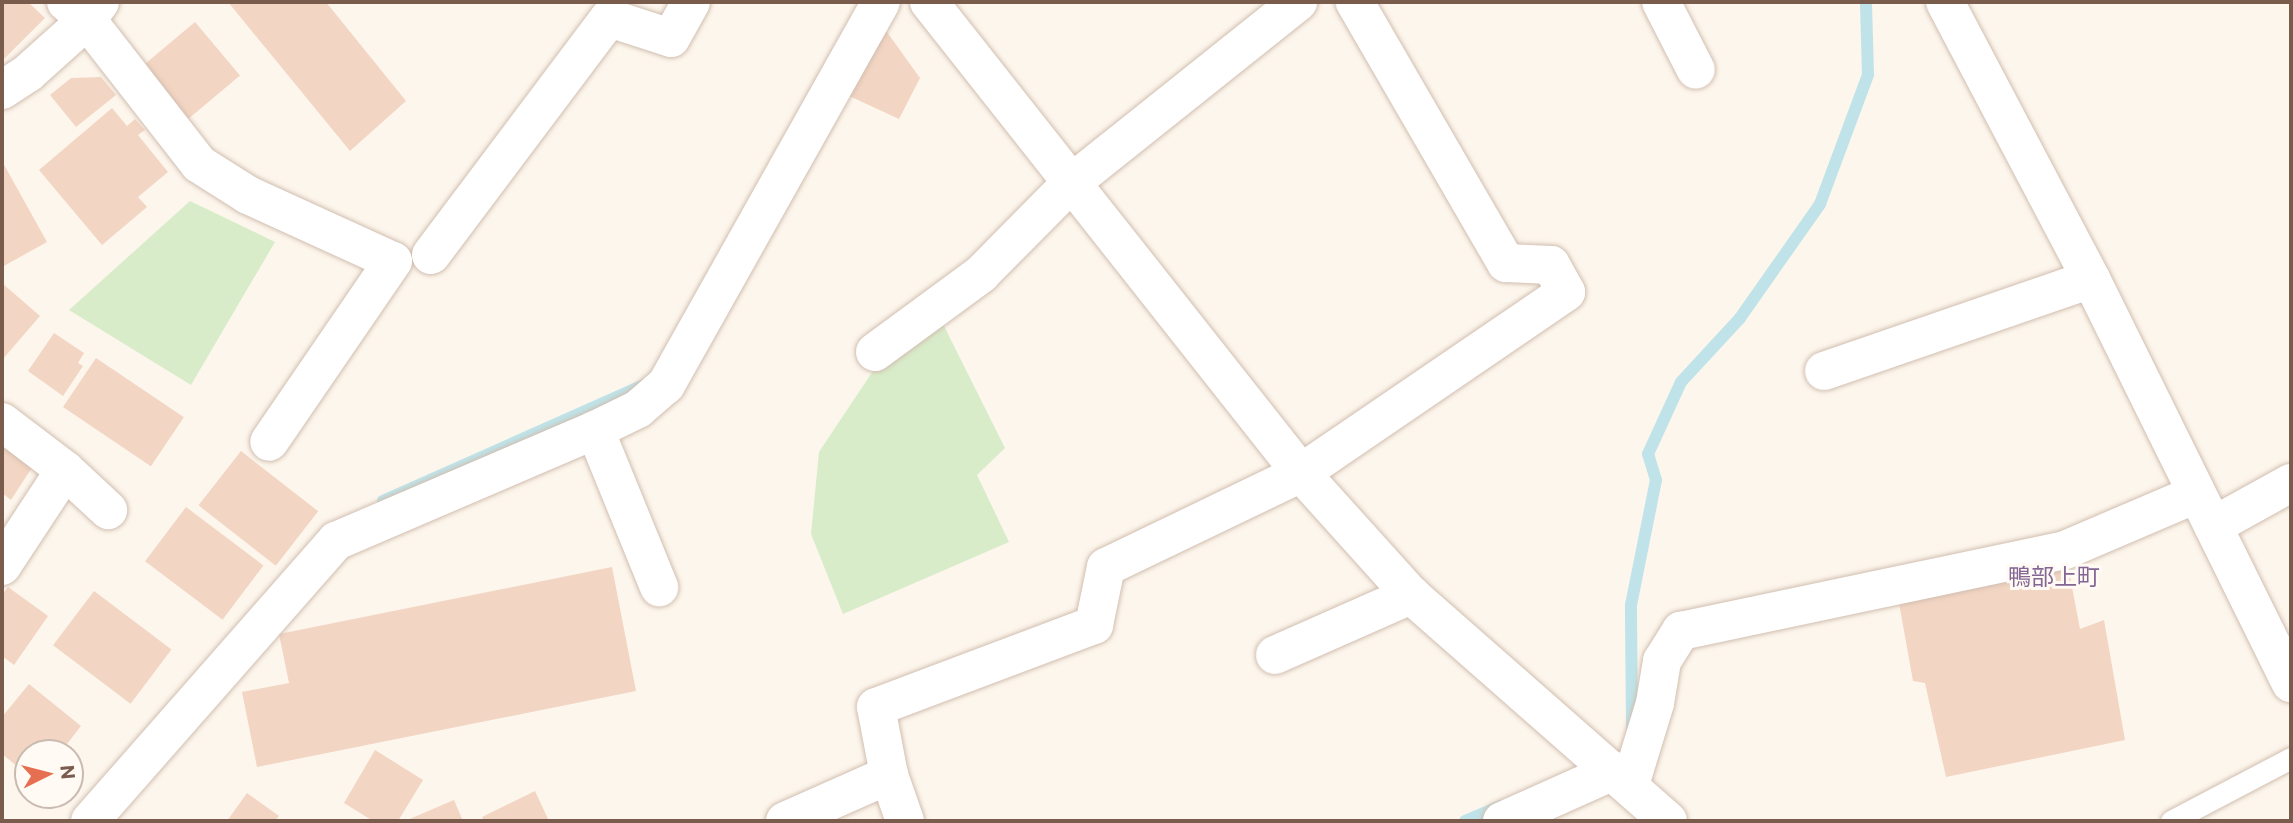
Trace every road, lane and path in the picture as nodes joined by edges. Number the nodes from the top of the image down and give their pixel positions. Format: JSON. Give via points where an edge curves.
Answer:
{"nodes":[{"id":1,"x":691,"y":2,"type":"edge"},
{"id":2,"x":881,"y":2,"type":"edge"},
{"id":3,"x":929,"y":2,"type":"edge"},
{"id":4,"x":1298,"y":2,"type":"edge"},
{"id":5,"x":1355,"y":2,"type":"edge"},
{"id":6,"x":1661,"y":2,"type":"edge"},
{"id":7,"x":1945,"y":2,"type":"edge"},
{"id":8,"x":84,"y":8,"type":"edge"},
{"id":9,"x":1696,"y":70,"type":"dead end"},
{"id":10,"x":2,"y":90,"type":"edge"},
{"id":11,"x":1070,"y":184,"type":"junction"},
{"id":12,"x":431,"y":255,"type":"dead end"},
{"id":13,"x":2091,"y":279,"type":"junction"},
{"id":14,"x":874,"y":352,"type":"dead end"},
{"id":15,"x":1824,"y":371,"type":"dead end"},
{"id":16,"x":2,"y":422,"type":"edge"},
{"id":17,"x":595,"y":430,"type":"junction"},
{"id":18,"x":269,"y":442,"type":"dead end"},
{"id":19,"x":65,"y":470,"type":"junction"},
{"id":20,"x":1301,"y":473,"type":"junction"},
{"id":21,"x":2291,"y":483,"type":"edge"},
{"id":22,"x":108,"y":510,"type":"dead end"},
{"id":23,"x":2204,"y":510,"type":"junction"},
{"id":24,"x":2,"y":566,"type":"edge"},
{"id":25,"x":659,"y":587,"type":"dead end"},
{"id":26,"x":1410,"y":595,"type":"junction"},
{"id":27,"x":1275,"y":654,"type":"dead end"},
{"id":28,"x":2291,"y":683,"type":"edge"},
{"id":29,"x":2291,"y":758,"type":"edge"},
{"id":30,"x":889,"y":775,"type":"junction"},
{"id":31,"x":1622,"y":778,"type":"junction"},
{"id":32,"x":90,"y":821,"type":"edge"},
{"id":33,"x":785,"y":821,"type":"edge"},
{"id":34,"x":905,"y":821,"type":"edge"},
{"id":35,"x":1502,"y":821,"type":"edge"},
{"id":36,"x":1668,"y":821,"type":"edge"},
{"id":37,"x":2171,"y":821,"type":"edge"}],
"edges":[{"from":1,"to":12,"type":"street","via":[[671,37],[609,18]]},
{"from":2,"to":17,"type":"street","via":[[666,385],[638,409]]},
{"from":3,"to":11,"type":"street"},
{"from":4,"to":11,"type":"street"},
{"from":5,"to":20,"type":"street","via":[[1506,263],[1551,265],[1566,292]]},
{"from":6,"to":9,"type":"street"},
{"from":7,"to":13,"type":"street"},
{"from":8,"to":10,"type":"street","via":[[29,73]]},
{"from":8,"to":18,"type":"street","via":[[199,164],[248,195],[393,261]]},
{"from":11,"to":14,"type":"street","via":[[981,275]]},
{"from":11,"to":20,"type":"street"},
{"from":13,"to":15,"type":"street"},
{"from":13,"to":23,"type":"street"},
{"from":16,"to":19,"type":"street"},
{"from":17,"to":25,"type":"street"},
{"from":17,"to":32,"type":"street","via":[[336,541]]},
{"from":19,"to":22,"type":"street"},
{"from":19,"to":24,"type":"street"},
{"from":20,"to":26,"type":"street"},
{"from":20,"to":30,"type":"street","via":[[1106,567],[1094,625],[876,707]]},
{"from":21,"to":23,"type":"street"},
{"from":23,"to":28,"type":"street"},
{"from":23,"to":31,"type":"street","via":[[2065,550],[1681,631],[1662,661],[1655,703]]},
{"from":26,"to":27,"type":"street"},
{"from":26,"to":31,"type":"street"},
{"from":29,"to":37,"type":"lane"},
{"from":30,"to":33,"type":"street"},
{"from":30,"to":34,"type":"street"},
{"from":31,"to":35,"type":"street"},
{"from":31,"to":36,"type":"street"}]}
